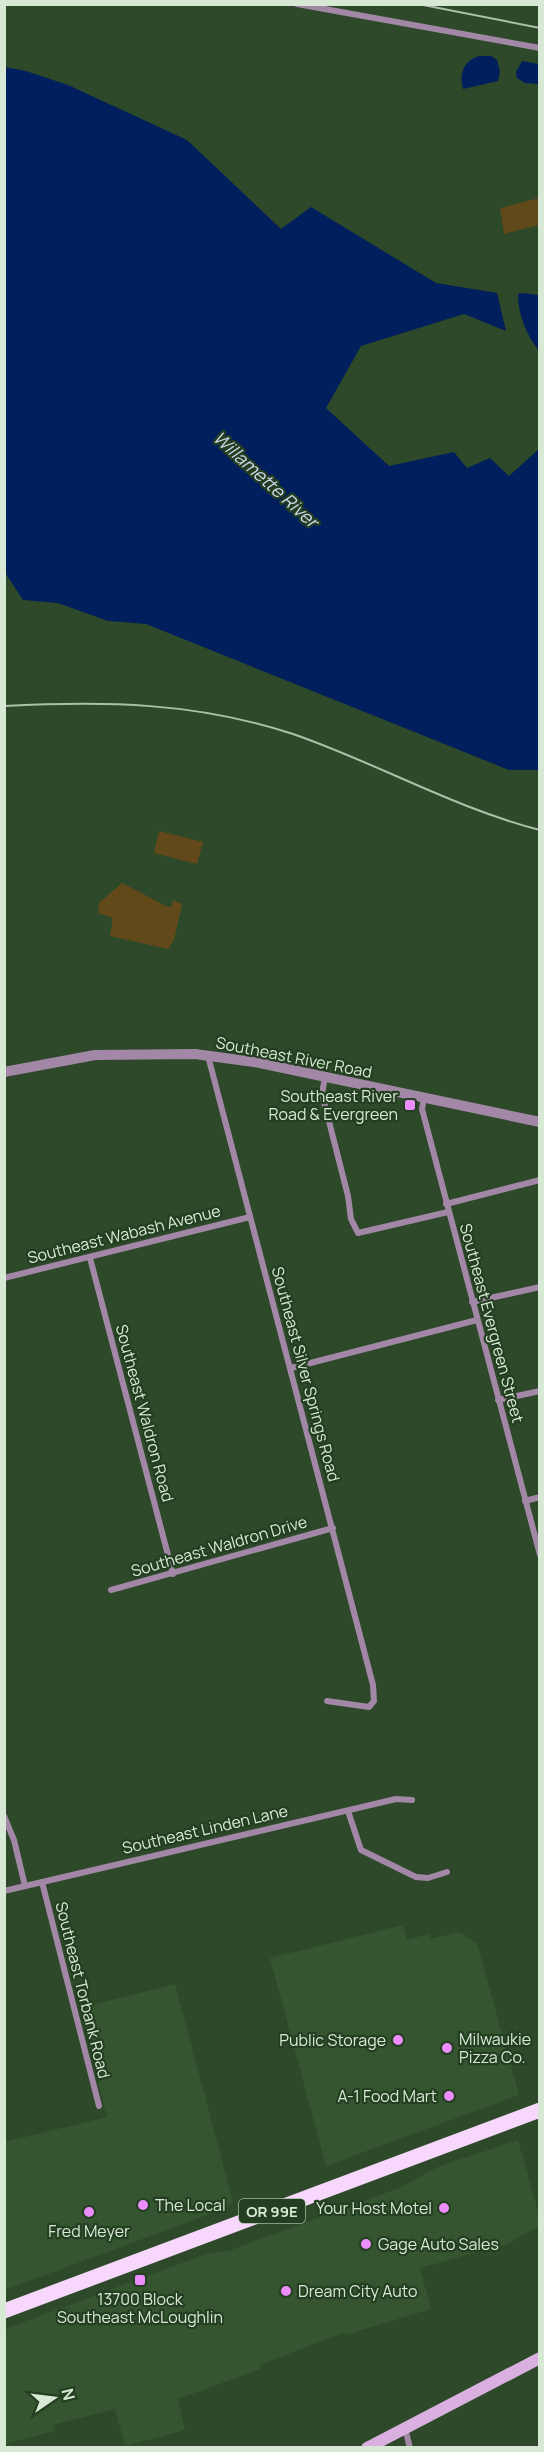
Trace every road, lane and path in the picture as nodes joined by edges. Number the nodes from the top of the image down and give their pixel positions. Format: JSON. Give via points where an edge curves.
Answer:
{"nodes":[{"id":1,"x":297,"y":4,"type":"edge"},
{"id":2,"x":540,"y":48,"type":"edge"},
{"id":3,"x":208,"y":1055,"type":"junction"},
{"id":4,"x":4,"y":1072,"type":"edge"},
{"id":5,"x":325,"y":1077,"type":"junction"},
{"id":6,"x":424,"y":1098,"type":"junction"},
{"id":7,"x":540,"y":1122,"type":"edge"},
{"id":8,"x":540,"y":1180,"type":"edge"},
{"id":9,"x":446,"y":1204,"type":"junction"},
{"id":10,"x":448,"y":1212,"type":"junction"},
{"id":11,"x":250,"y":1217,"type":"junction"},
{"id":12,"x":90,"y":1258,"type":"junction"},
{"id":13,"x":4,"y":1278,"type":"edge"},
{"id":14,"x":540,"y":1287,"type":"edge"},
{"id":15,"x":472,"y":1302,"type":"junction"},
{"id":16,"x":477,"y":1320,"type":"junction"},
{"id":17,"x":291,"y":1368,"type":"junction"},
{"id":18,"x":540,"y":1391,"type":"edge"},
{"id":19,"x":498,"y":1400,"type":"junction"},
{"id":20,"x":540,"y":1497,"type":"edge"},
{"id":21,"x":525,"y":1501,"type":"junction"},
{"id":22,"x":333,"y":1528,"type":"junction"},
{"id":23,"x":540,"y":1555,"type":"edge"},
{"id":24,"x":173,"y":1574,"type":"junction"},
{"id":25,"x":111,"y":1590,"type":"dead end"},
{"id":26,"x":327,"y":1701,"type":"dead end"},
{"id":27,"x":412,"y":1800,"type":"dead end"},
{"id":28,"x":348,"y":1811,"type":"junction"},
{"id":29,"x":4,"y":1816,"type":"edge"},
{"id":30,"x":447,"y":1872,"type":"dead end"},
{"id":31,"x":42,"y":1882,"type":"junction"},
{"id":32,"x":24,"y":1886,"type":"junction"},
{"id":33,"x":4,"y":1891,"type":"edge"},
{"id":34,"x":99,"y":2106,"type":"dead end"},
{"id":35,"x":540,"y":2110,"type":"edge"},
{"id":36,"x":4,"y":2311,"type":"edge"},
{"id":37,"x":540,"y":2358,"type":"edge"},
{"id":38,"x":405,"y":2428,"type":"junction"},
{"id":39,"x":367,"y":2448,"type":"edge"},
{"id":40,"x":410,"y":2448,"type":"edge"}],
"edges":[{"from":1,"to":2,"type":"street"},
{"from":3,"to":4,"type":"street","name":"Southeast River Road","via":[[95,1055]]},
{"from":3,"to":5,"type":"street","name":"Southeast River Road"},
{"from":3,"to":11,"type":"street","name":"Southeast Silver Springs Road"},
{"from":5,"to":6,"type":"street","name":"Southeast River Road"},
{"from":5,"to":10,"type":"street","via":[[322,1094],[351,1219],[358,1233]]},
{"from":6,"to":7,"type":"street","name":"Southeast River Road"},
{"from":6,"to":9,"type":"street","name":"Southeast Evergreen Street","via":[[422,1108]]},
{"from":8,"to":9,"type":"street"},
{"from":9,"to":10,"type":"street","name":"Southeast Evergreen Street"},
{"from":10,"to":15,"type":"street","name":"Southeast Evergreen Street"},
{"from":11,"to":12,"type":"street","name":"Southeast Wabash Avenue"},
{"from":11,"to":17,"type":"street","name":"Southeast Silver Springs Road"},
{"from":12,"to":13,"type":"street","name":"Southeast Wabash Avenue"},
{"from":12,"to":24,"type":"street","name":"Southeast Waldron Road"},
{"from":14,"to":15,"type":"street"},
{"from":15,"to":16,"type":"street","name":"Southeast Evergreen Street"},
{"from":16,"to":17,"type":"street"},
{"from":16,"to":19,"type":"street","name":"Southeast Evergreen Street"},
{"from":17,"to":22,"type":"street","name":"Southeast Silver Springs Road"},
{"from":18,"to":19,"type":"street"},
{"from":19,"to":21,"type":"street","name":"Southeast Evergreen Street"},
{"from":20,"to":21,"type":"street"},
{"from":21,"to":23,"type":"street","name":"Southeast Evergreen Street"},
{"from":22,"to":24,"type":"street","name":"Southeast Waldron Drive"},
{"from":22,"to":26,"type":"street","name":"Southeast Silver Springs Road","via":[[374,1701],[366,1707]]},
{"from":24,"to":25,"type":"street","name":"Southeast Waldron Drive"},
{"from":27,"to":28,"type":"street","name":"Southeast Linden Lane","via":[[396,1799]]},
{"from":28,"to":30,"type":"street","via":[[361,1850],[416,1877]]},
{"from":28,"to":31,"type":"street","name":"Southeast Linden Lane"},
{"from":29,"to":32,"type":"street","via":[[14,1840]]},
{"from":31,"to":32,"type":"street","name":"Southeast Linden Lane"},
{"from":31,"to":34,"type":"street","name":"Southeast Torbank Road"},
{"from":32,"to":33,"type":"street","name":"Southeast Linden Lane"},
{"from":35,"to":36,"type":"main road","number":"OR 99E"},
{"from":37,"to":38,"type":"main road"},
{"from":38,"to":39,"type":"main road"},
{"from":38,"to":40,"type":"street"}]}
